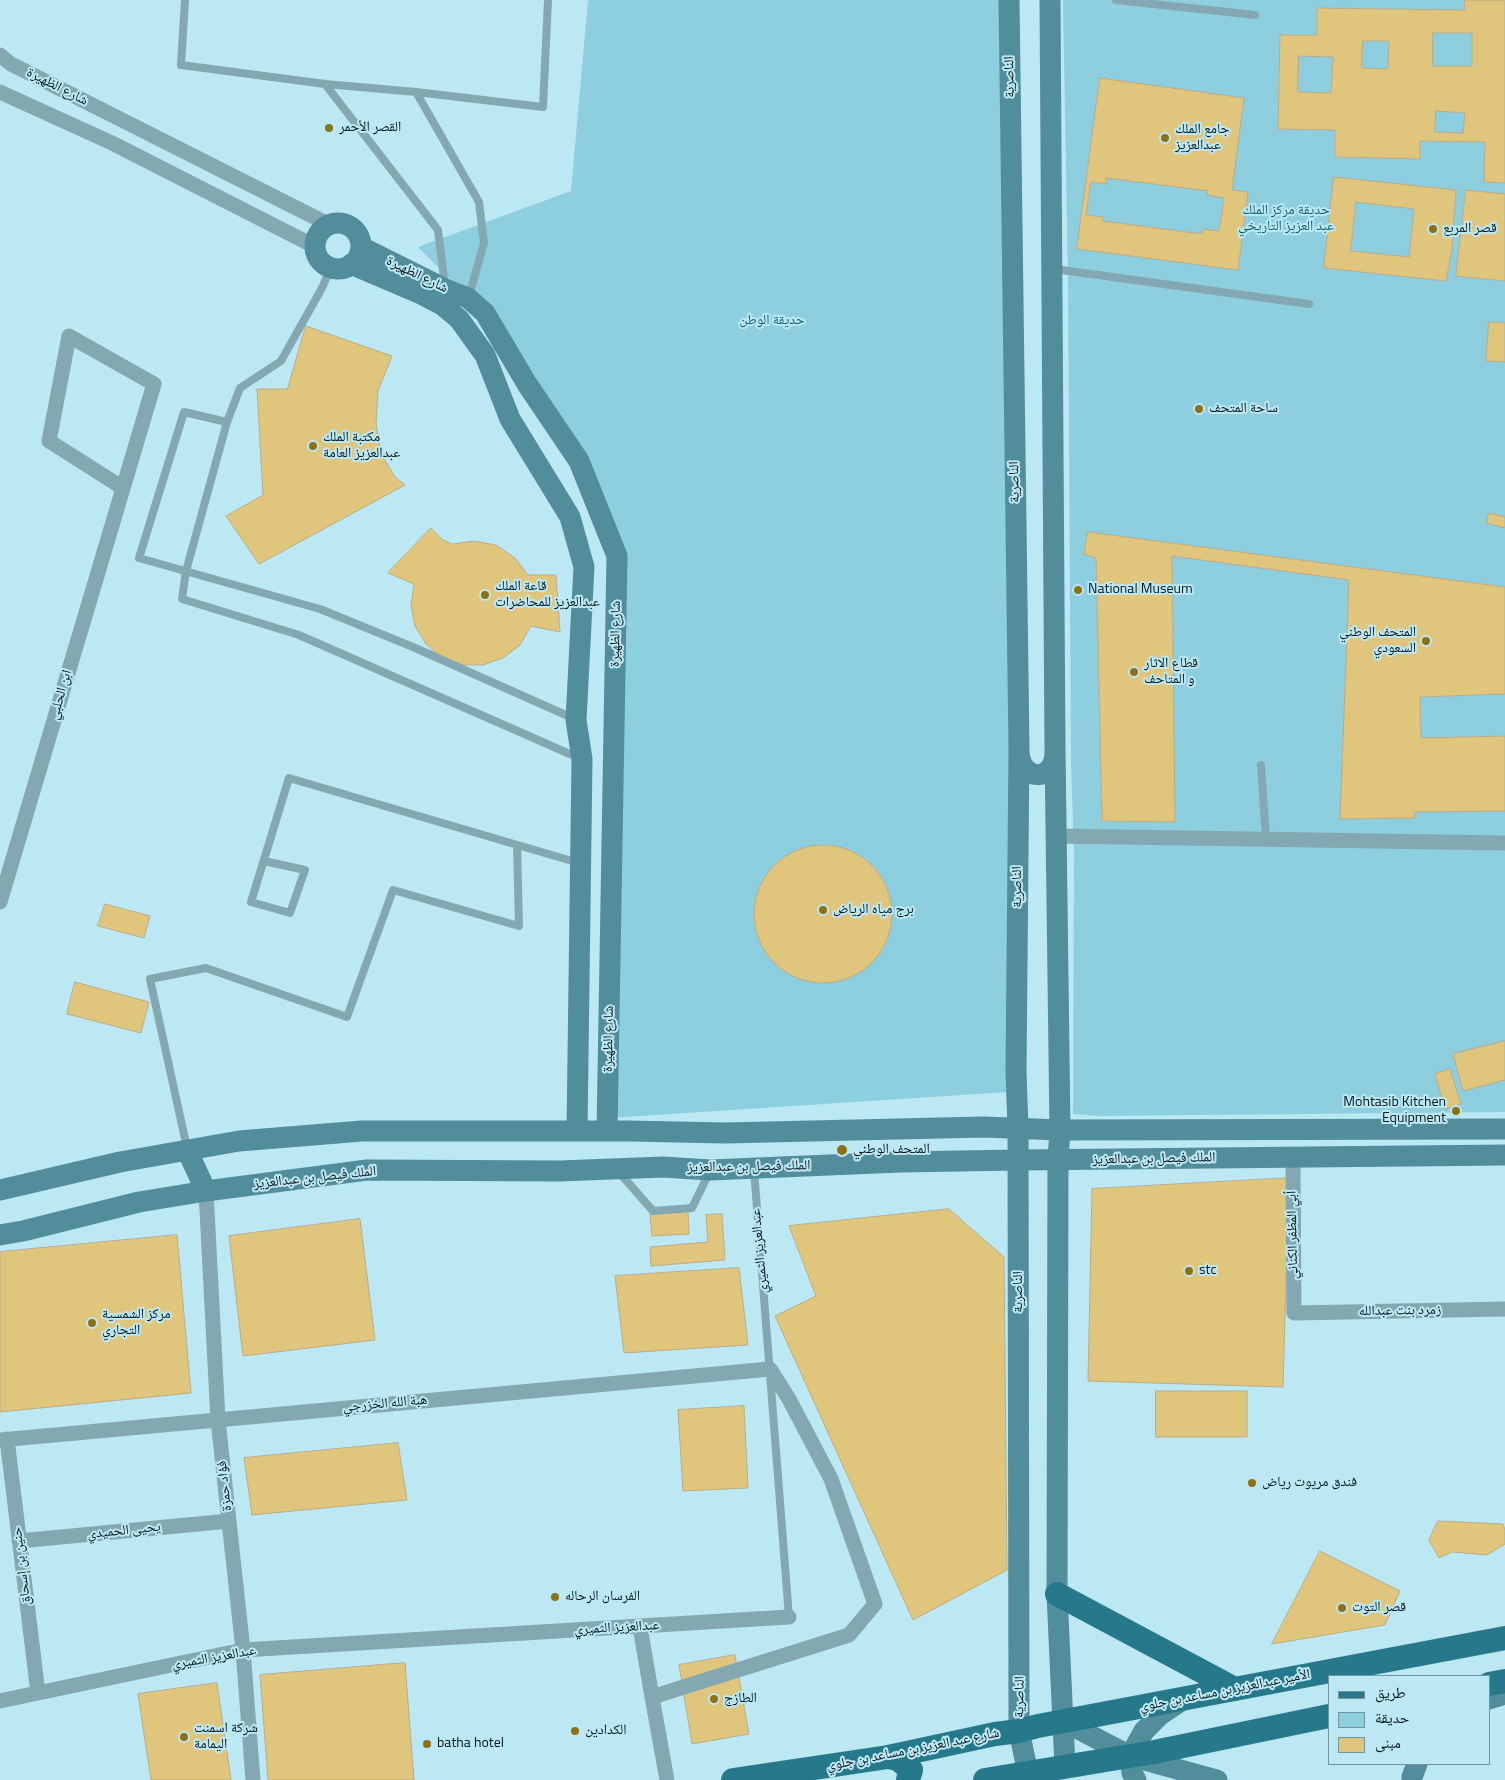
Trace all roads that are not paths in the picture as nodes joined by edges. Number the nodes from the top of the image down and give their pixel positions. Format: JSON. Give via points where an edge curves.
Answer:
{"nodes":[{"id":1,"x":185,"y":0,"type":"edge"},
{"id":2,"x":548,"y":0,"type":"edge"},
{"id":3,"x":1009,"y":0,"type":"edge"},
{"id":4,"x":1050,"y":0,"type":"edge"},
{"id":5,"x":1116,"y":0,"type":"edge"},
{"id":6,"x":1255,"y":16,"type":"dead end"},
{"id":7,"x":0,"y":56,"type":"edge"},
{"id":8,"x":325,"y":84,"type":"junction"},
{"id":9,"x":0,"y":92,"type":"edge"},
{"id":10,"x":416,"y":92,"type":"junction"},
{"id":11,"x":330,"y":225,"type":"junction"},
{"id":12,"x":316,"y":246,"type":"junction"},
{"id":13,"x":348,"y":259,"type":"junction"},
{"id":14,"x":1052,"y":269,"type":"junction"},
{"id":15,"x":445,"y":289,"type":"junction"},
{"id":16,"x":468,"y":298,"type":"junction"},
{"id":17,"x":1309,"y":304,"type":"dead end"},
{"id":18,"x":227,"y":422,"type":"junction"},
{"id":19,"x":122,"y":488,"type":"junction"},
{"id":20,"x":186,"y":571,"type":"junction"},
{"id":21,"x":576,"y":720,"type":"junction"},
{"id":22,"x":1019,"y":749,"type":"junction"},
{"id":23,"x":1055,"y":749,"type":"junction"},
{"id":24,"x":582,"y":759,"type":"junction"},
{"id":25,"x":1261,"y":765,"type":"dead end"},
{"id":26,"x":1056,"y":836,"type":"junction"},
{"id":27,"x":1266,"y":839,"type":"junction"},
{"id":28,"x":1505,"y":843,"type":"edge"},
{"id":29,"x":517,"y":845,"type":"junction"},
{"id":30,"x":264,"y":860,"type":"junction"},
{"id":31,"x":580,"y":864,"type":"junction"},
{"id":32,"x":0,"y":902,"type":"edge"},
{"id":33,"x":1018,"y":1128,"type":"junction"},
{"id":34,"x":1505,"y":1129,"type":"edge"},
{"id":35,"x":1060,"y":1130,"type":"junction"},
{"id":36,"x":577,"y":1131,"type":"junction"},
{"id":37,"x":607,"y":1131,"type":"junction"},
{"id":38,"x":187,"y":1150,"type":"junction"},
{"id":39,"x":1505,"y":1155,"type":"edge"},
{"id":40,"x":1292,"y":1157,"type":"junction"},
{"id":41,"x":1018,"y":1160,"type":"junction"},
{"id":42,"x":1058,"y":1160,"type":"junction"},
{"id":43,"x":754,"y":1168,"type":"junction"},
{"id":44,"x":617,"y":1170,"type":"junction"},
{"id":45,"x":710,"y":1170,"type":"junction"},
{"id":46,"x":0,"y":1190,"type":"edge"},
{"id":47,"x":206,"y":1191,"type":"junction"},
{"id":48,"x":0,"y":1234,"type":"edge"},
{"id":49,"x":1505,"y":1309,"type":"edge"},
{"id":50,"x":1294,"y":1313,"type":"joint"},
{"id":51,"x":770,"y":1369,"type":"junction"},
{"id":52,"x":218,"y":1420,"type":"junction"},
{"id":53,"x":3,"y":1439,"type":"edge"},
{"id":54,"x":229,"y":1521,"type":"junction"},
{"id":55,"x":19,"y":1541,"type":"junction"},
{"id":56,"x":1057,"y":1594,"type":"junction"},
{"id":57,"x":789,"y":1617,"type":"joint"},
{"id":58,"x":640,"y":1627,"type":"junction"},
{"id":59,"x":1505,"y":1638,"type":"edge"},
{"id":60,"x":243,"y":1650,"type":"junction"},
{"id":61,"x":1505,"y":1681,"type":"edge"},
{"id":62,"x":1490,"y":1684,"type":"edge"},
{"id":63,"x":1235,"y":1689,"type":"junction"},
{"id":64,"x":38,"y":1693,"type":"junction"},
{"id":65,"x":1505,"y":1694,"type":"edge"},
{"id":66,"x":652,"y":1697,"type":"junction"},
{"id":67,"x":1184,"y":1699,"type":"junction"},
{"id":68,"x":1490,"y":1699,"type":"edge"},
{"id":69,"x":0,"y":1701,"type":"edge"},
{"id":70,"x":1328,"y":1716,"type":"edge"},
{"id":71,"x":1063,"y":1721,"type":"junction"},
{"id":72,"x":1019,"y":1731,"type":"junction"},
{"id":73,"x":1130,"y":1756,"type":"junction"},
{"id":74,"x":888,"y":1758,"type":"junction"},
{"id":75,"x":1417,"y":1765,"type":"edge"},
{"id":76,"x":1047,"y":1774,"type":"edge"},
{"id":77,"x":253,"y":1780,"type":"edge"},
{"id":78,"x":667,"y":1780,"type":"edge"},
{"id":79,"x":733,"y":1780,"type":"edge"},
{"id":80,"x":908,"y":1780,"type":"edge"},
{"id":81,"x":985,"y":1780,"type":"edge"},
{"id":82,"x":1136,"y":1780,"type":"edge"},
{"id":83,"x":1217,"y":1780,"type":"edge"},
{"id":84,"x":1412,"y":1780,"type":"edge"}],
"edges":[{"from":1,"to":8,"type":"lane","via":[[181,65]]},
{"from":2,"to":10,"type":"lane","via":[[543,107]]},
{"from":3,"to":22,"type":"street","name":"الناصرية"},
{"from":4,"to":14,"type":"street"},
{"from":5,"to":6,"type":"lane"},
{"from":7,"to":11,"type":"street","name":"شارع الظهيرة"},
{"from":8,"to":10,"type":"lane"},
{"from":8,"to":15,"type":"lane","via":[[438,230]]},
{"from":9,"to":12,"type":"street","name":"شارع الظهيرة","via":[[112,143]]},
{"from":10,"to":16,"type":"lane","via":[[479,202],[484,243]]},
{"from":11,"to":12,"type":"street","via":[[322,229]]},
{"from":11,"to":13,"type":"street","name":"شارع الظهيرة","via":[[349,225],[358,235]]},
{"from":12,"to":13,"type":"street","name":"شارع الظهيرة","via":[[322,262]]},
{"from":13,"to":15,"type":"street","name":"شارع الظهيرة"},
{"from":13,"to":18,"type":"lane","via":[[322,288],[281,360],[240,388]]},
{"from":13,"to":21,"type":"street","name":"شارع الظهيرة","via":[[442,305],[459,319],[485,355],[510,419],[570,517],[584,567]]},
{"from":14,"to":17,"type":"lane"},
{"from":14,"to":23,"type":"street"},
{"from":15,"to":16,"type":"street","name":"شارع الظهيرة"},
{"from":16,"to":37,"type":"street","name":"شارع الظهيرة","via":[[485,313],[527,384],[579,461],[617,556]]},
{"from":18,"to":20,"type":"lane"},
{"from":18,"to":20,"type":"lane","via":[[184,412],[139,558]]},
{"from":19,"to":19,"type":"street","name":"ابن الحلبي","via":[[50,441],[69,336],[154,384]]},
{"from":19,"to":32,"type":"street","name":"ابن الحلبي"},
{"from":20,"to":21,"type":"lane","via":[[320,609]]},
{"from":20,"to":24,"type":"lane","via":[[182,599],[299,635]]},
{"from":21,"to":24,"type":"street","name":"شارع الظهيرة"},
{"from":22,"to":23,"type":"street","via":[[1023,767],[1037,775],[1052,766]]},
{"from":22,"to":33,"type":"street","name":"الناصرية"},
{"from":23,"to":26,"type":"street"},
{"from":24,"to":31,"type":"street","name":"شارع الظهيرة"},
{"from":25,"to":27,"type":"lane"},
{"from":26,"to":27,"type":"street"},
{"from":26,"to":35,"type":"street"},
{"from":27,"to":28,"type":"street"},
{"from":29,"to":30,"type":"lane","via":[[289,778]]},
{"from":29,"to":31,"type":"lane"},
{"from":29,"to":38,"type":"lane","via":[[519,926],[393,890],[347,1018],[206,968],[150,979]]},
{"from":30,"to":30,"type":"lane","via":[[251,902],[290,913],[305,870]]},
{"from":31,"to":36,"type":"street","name":"شارع الظهيرة"},
{"from":33,"to":35,"type":"street","name":"الملك فيصل بن عبدالعزيز"},
{"from":33,"to":37,"type":"street","name":"الملك فيصل بن عبدالعزيز","via":[[725,1133]]},
{"from":33,"to":41,"type":"street","name":"الناصرية"},
{"from":34,"to":35,"type":"street","name":"الملك فيصل بن عبدالعزيز"},
{"from":35,"to":42,"type":"street"},
{"from":36,"to":37,"type":"street","name":"الملك فيصل بن عبدالعزيز"},
{"from":36,"to":38,"type":"street","name":"الملك فيصل بن عبدالعزيز","via":[[362,1131],[239,1141]]},
{"from":38,"to":46,"type":"street","name":"الملك فيصل بن عبدالعزيز"},
{"from":38,"to":47,"type":"street"},
{"from":39,"to":40,"type":"street","name":"الملك فيصل بن عبدالعزيز"},
{"from":40,"to":42,"type":"street","name":"الملك فيصل بن عبدالعزيز"},
{"from":40,"to":50,"type":"street","name":"أبي المظفر الكناني"},
{"from":41,"to":42,"type":"street","name":"الملك فيصل بن عبدالعزيز"},
{"from":41,"to":43,"type":"street","name":"الملك فيصل بن عبدالعزيز"},
{"from":41,"to":72,"type":"street","name":"الناصرية"},
{"from":42,"to":56,"type":"street"},
{"from":43,"to":45,"type":"street","name":"الملك فيصل بن عبدالعزيز"},
{"from":43,"to":51,"type":"lane","name":"عبدالعزيز الثميري"},
{"from":44,"to":45,"type":"street","name":"الملك فيصل بن عبدالعزيز","via":[[663,1167]]},
{"from":44,"to":45,"type":"lane","via":[[653,1211],[692,1208]]},
{"from":44,"to":47,"type":"street","name":"الملك فيصل بن عبدالعزيز","via":[[367,1170]]},
{"from":47,"to":48,"type":"street","name":"الملك فيصل بن عبدالعزيز","via":[[139,1202]]},
{"from":47,"to":52,"type":"street","name":"فؤاد حمزة"},
{"from":49,"to":50,"type":"street","name":"زمرد بنت عبدالله"},
{"from":51,"to":52,"type":"street","name":"هبة الله الخزرجي"},
{"from":51,"to":57,"type":"lane","name":"عبدالعزيز الثميري"},
{"from":51,"to":66,"type":"street","via":[[832,1479],[875,1604],[849,1635]]},
{"from":52,"to":53,"type":"street","name":"هبة الله الخزرجي"},
{"from":52,"to":54,"type":"street","name":"فؤاد حمزة"},
{"from":53,"to":55,"type":"street","name":"حنين بن إسحاق"},
{"from":54,"to":55,"type":"street","name":"يحيى الحميدي"},
{"from":54,"to":60,"type":"street","name":"فؤاد حمزة"},
{"from":55,"to":64,"type":"street","name":"حنين بن إسحاق"},
{"from":56,"to":63,"type":"main road"},
{"from":56,"to":71,"type":"street"},
{"from":57,"to":58,"type":"street","name":"عبدالعزيز الثميري"},
{"from":58,"to":60,"type":"street","name":"عبدالعزيز الثميري"},
{"from":58,"to":66,"type":"street"},
{"from":59,"to":63,"type":"main road","name":"الأمير عبدالعزيز بن مساعد بن جلوي"},
{"from":60,"to":64,"type":"street","name":"عبدالعزيز الثميري"},
{"from":60,"to":77,"type":"street","name":"فؤاد حمزة"},
{"from":61,"to":62,"type":"main road"},
{"from":63,"to":67,"type":"main road","name":"الأمير عبدالعزيز بن مساعد بن جلوي"},
{"from":64,"to":69,"type":"street","name":"عبدالعزيز الثميري"},
{"from":65,"to":68,"type":"street"},
{"from":66,"to":78,"type":"street"},
{"from":67,"to":71,"type":"main road","name":"الأمير عبدالعزيز بن مساعد بن جلوي"},
{"from":67,"to":73,"type":"street","via":[[1144,1731]]},
{"from":70,"to":73,"type":"main road"},
{"from":71,"to":72,"type":"main road","name":"شارع عبد العزيز بن مساعد بن جلوي"},
{"from":71,"to":73,"type":"street"},
{"from":71,"to":76,"type":"street"},
{"from":72,"to":74,"type":"main road","name":"شارع عبد العزيز بن مساعد بن جلوي"},
{"from":72,"to":76,"type":"street","name":"الناصرية"},
{"from":73,"to":76,"type":"main road"},
{"from":73,"to":82,"type":"street"},
{"from":73,"to":83,"type":"street"},
{"from":74,"to":79,"type":"main road","name":"شارع عبد العزيز بن مساعد بن جلوي"},
{"from":74,"to":80,"type":"main road","via":[[898,1759],[911,1770]]},
{"from":75,"to":84,"type":"street"},
{"from":76,"to":81,"type":"main road"}]}
